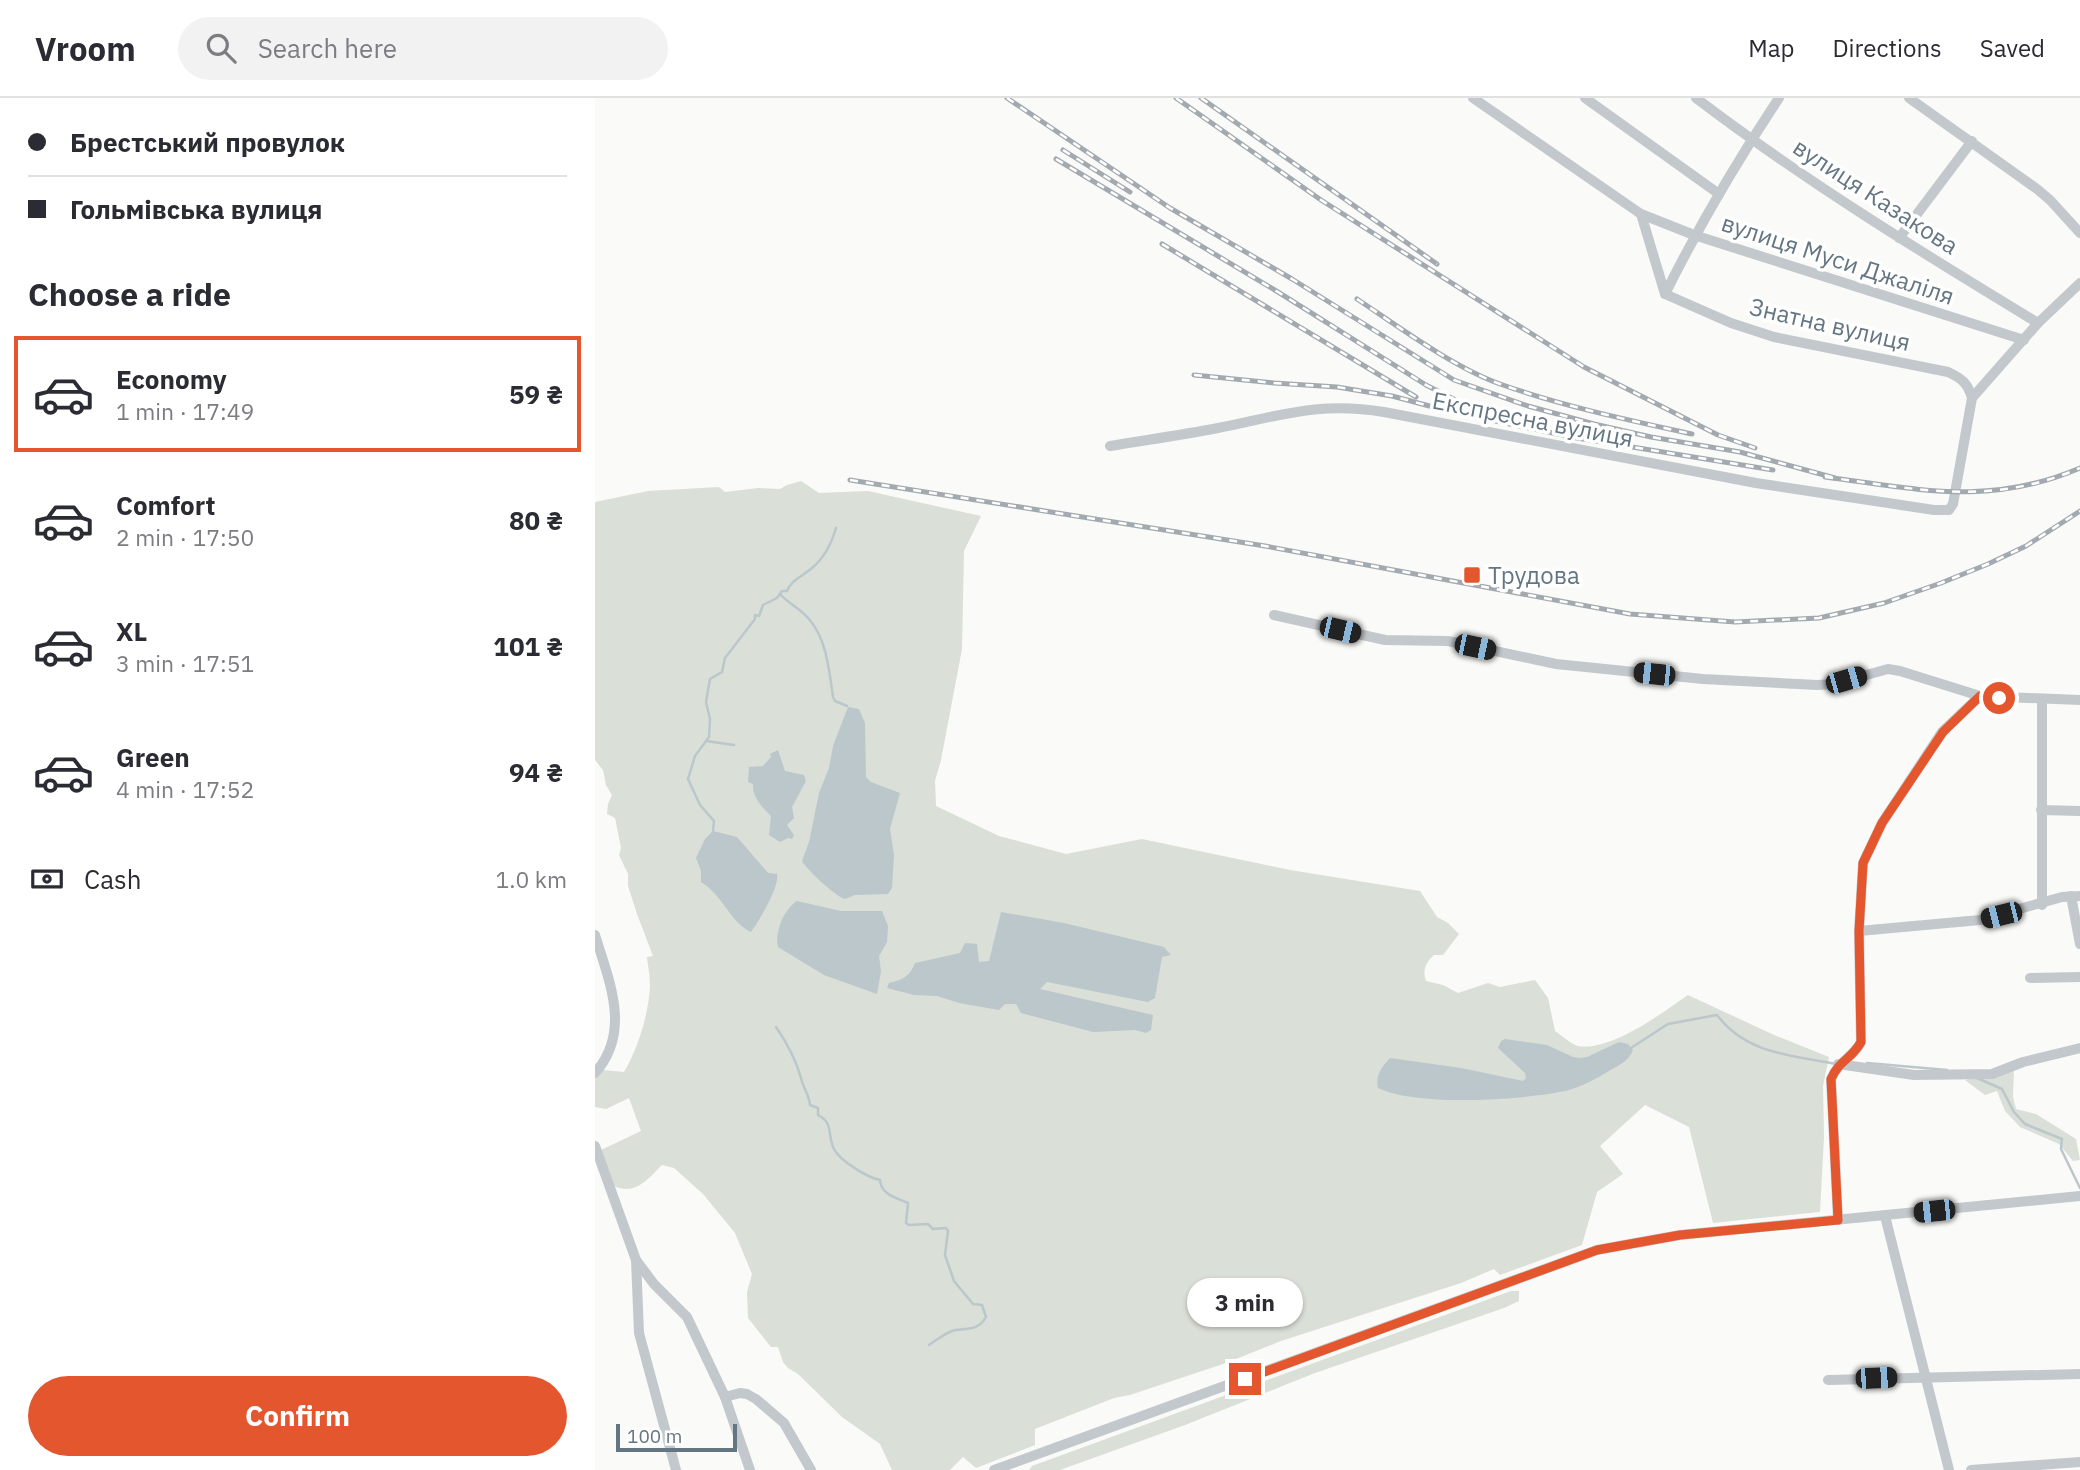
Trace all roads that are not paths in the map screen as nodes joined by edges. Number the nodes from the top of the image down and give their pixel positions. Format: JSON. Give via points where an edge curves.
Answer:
{"nodes":[{"id":1,"x":1473,"y":98,"type":"edge"},
{"id":2,"x":1585,"y":98,"type":"edge"},
{"id":3,"x":1696,"y":98,"type":"edge"},
{"id":4,"x":1779,"y":98,"type":"edge"},
{"id":5,"x":1909,"y":98,"type":"edge"},
{"id":6,"x":1751,"y":140,"type":"junction"},
{"id":7,"x":1972,"y":141,"type":"junction"},
{"id":8,"x":1719,"y":194,"type":"junction"},
{"id":9,"x":1641,"y":214,"type":"junction"},
{"id":10,"x":2080,"y":233,"type":"edge"},
{"id":11,"x":1694,"y":235,"type":"junction"},
{"id":12,"x":1899,"y":238,"type":"junction"},
{"id":13,"x":2080,"y":283,"type":"edge"},
{"id":14,"x":1665,"y":293,"type":"junction"},
{"id":15,"x":2038,"y":323,"type":"junction"},
{"id":16,"x":2024,"y":340,"type":"junction"},
{"id":17,"x":1972,"y":398,"type":"junction"},
{"id":18,"x":1110,"y":446,"type":"dead end"},
{"id":19,"x":1274,"y":615,"type":"dead end"},
{"id":20,"x":1980,"y":696,"type":"junction"},
{"id":21,"x":2042,"y":699,"type":"junction"},
{"id":22,"x":2080,"y":700,"type":"edge"},
{"id":23,"x":2041,"y":810,"type":"junction"},
{"id":24,"x":2080,"y":811,"type":"edge"},
{"id":25,"x":2076,"y":896,"type":"edge"},
{"id":26,"x":2042,"y":905,"type":"junction"},
{"id":27,"x":1859,"y":931,"type":"junction"},
{"id":28,"x":595,"y":935,"type":"edge"},
{"id":29,"x":2080,"y":944,"type":"edge"},
{"id":30,"x":2080,"y":976,"type":"edge"},
{"id":31,"x":2031,"y":978,"type":"dead end"},
{"id":32,"x":2080,"y":1048,"type":"edge"},
{"id":33,"x":1837,"y":1064,"type":"junction"},
{"id":34,"x":595,"y":1073,"type":"edge"},
{"id":35,"x":595,"y":1146,"type":"edge"},
{"id":36,"x":2080,"y":1196,"type":"edge"},
{"id":37,"x":1885,"y":1216,"type":"junction"},
{"id":38,"x":1838,"y":1220,"type":"junction"},
{"id":39,"x":636,"y":1260,"type":"junction"},
{"id":40,"x":2080,"y":1374,"type":"edge"},
{"id":41,"x":1925,"y":1376,"type":"junction"},
{"id":42,"x":1828,"y":1380,"type":"dead end"},
{"id":43,"x":725,"y":1398,"type":"junction"},
{"id":44,"x":2080,"y":1462,"type":"edge"},
{"id":45,"x":676,"y":1470,"type":"edge"},
{"id":46,"x":750,"y":1470,"type":"edge"},
{"id":47,"x":811,"y":1470,"type":"edge"},
{"id":48,"x":995,"y":1470,"type":"edge"},
{"id":49,"x":1949,"y":1470,"type":"edge"},
{"id":50,"x":1971,"y":1470,"type":"edge"}],
"edges":[{"from":1,"to":9,"type":"street"},
{"from":2,"to":8,"type":"street"},
{"from":3,"to":6,"type":"street","name":"вулиця Казакова"},
{"from":4,"to":6,"type":"street"},
{"from":5,"to":7,"type":"street"},
{"from":6,"to":8,"type":"street"},
{"from":6,"to":12,"type":"street","name":"вулиця Казакова"},
{"from":7,"to":10,"type":"street","via":[[2050,200]]},
{"from":7,"to":12,"type":"street"},
{"from":8,"to":11,"type":"street"},
{"from":9,"to":11,"type":"street","name":"вулиця Муси Джаліля"},
{"from":9,"to":14,"type":"street"},
{"from":11,"to":14,"type":"street"},
{"from":11,"to":16,"type":"street","name":"вулиця Муси Джаліля"},
{"from":12,"to":15,"type":"street","name":"вулиця Казакова"},
{"from":13,"to":15,"type":"street"},
{"from":14,"to":17,"type":"street","name":"Знатна вулиця","via":[[1775,337],[1948,372],[1961,378]]},
{"from":15,"to":16,"type":"street"},
{"from":16,"to":17,"type":"street"},
{"from":17,"to":18,"type":"street","name":"Експресна вулиця","via":[[1949,510],[1756,483],[1347,407],[1300,410]]},
{"from":19,"to":20,"type":"street","via":[[1385,640],[1448,641],[1556,664],[1796,685],[1834,684],[1888,669]]},
{"from":20,"to":21,"type":"street"},
{"from":20,"to":27,"type":"street","via":[[1943,732],[1882,823],[1863,863]]},
{"from":21,"to":22,"type":"street"},
{"from":21,"to":23,"type":"street"},
{"from":23,"to":24,"type":"street"},
{"from":23,"to":26,"type":"street"},
{"from":25,"to":26,"type":"street"},
{"from":25,"to":29,"type":"street"},
{"from":26,"to":27,"type":"street","via":[[1980,920]]},
{"from":27,"to":33,"type":"street","via":[[1861,1042],[1855,1054]]},
{"from":28,"to":34,"type":"street","via":[[616,1011],[608,1051]]},
{"from":30,"to":31,"type":"street"},
{"from":32,"to":33,"type":"street","via":[[1991,1074],[1914,1075]]},
{"from":33,"to":38,"type":"street","via":[[1831,1079]]},
{"from":35,"to":39,"type":"street"},
{"from":36,"to":37,"type":"street"},
{"from":37,"to":38,"type":"street"},
{"from":37,"to":41,"type":"street"},
{"from":38,"to":48,"type":"street","via":[[1680,1235],[1597,1250]]},
{"from":39,"to":43,"type":"street","via":[[687,1317]]},
{"from":39,"to":45,"type":"street","via":[[639,1333]]},
{"from":40,"to":41,"type":"street"},
{"from":41,"to":42,"type":"street"},
{"from":41,"to":49,"type":"street"},
{"from":43,"to":46,"type":"street"},
{"from":43,"to":47,"type":"street","via":[[747,1394],[756,1399],[784,1423]]},
{"from":44,"to":50,"type":"street"}]}
